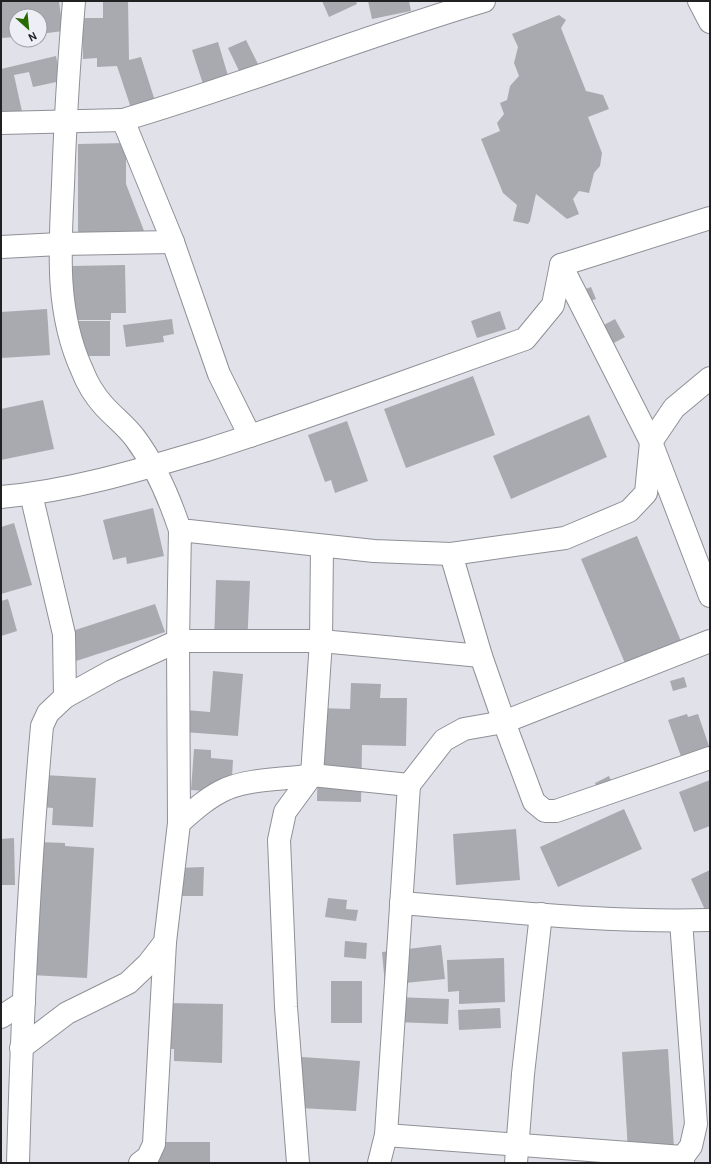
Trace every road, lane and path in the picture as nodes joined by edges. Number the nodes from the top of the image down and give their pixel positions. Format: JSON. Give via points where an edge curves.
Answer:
{"nodes":[{"id":1,"x":74,"y":1,"type":"edge"},
{"id":2,"x":484,"y":1,"type":"edge"},
{"id":3,"x":699,"y":1,"type":"edge"},
{"id":4,"x":710,"y":22,"type":"edge"},
{"id":5,"x":123,"y":120,"type":"junction"},
{"id":6,"x":65,"y":121,"type":"junction"},
{"id":7,"x":1,"y":123,"type":"edge"},
{"id":8,"x":710,"y":218,"type":"edge"},
{"id":9,"x":173,"y":242,"type":"junction"},
{"id":10,"x":60,"y":244,"type":"junction"},
{"id":11,"x":1,"y":247,"type":"edge"},
{"id":12,"x":561,"y":265,"type":"junction"},
{"id":13,"x":710,"y":378,"type":"edge"},
{"id":14,"x":250,"y":436,"type":"junction"},
{"id":15,"x":652,"y":442,"type":"junction"},
{"id":16,"x":154,"y":466,"type":"junction"},
{"id":17,"x":31,"y":494,"type":"junction"},
{"id":18,"x":1,"y":497,"type":"edge"},
{"id":19,"x":180,"y":530,"type":"junction"},
{"id":20,"x":322,"y":546,"type":"junction"},
{"id":21,"x":451,"y":554,"type":"junction"},
{"id":22,"x":710,"y":596,"type":"edge"},
{"id":23,"x":178,"y":641,"type":"junction"},
{"id":24,"x":321,"y":641,"type":"junction"},
{"id":25,"x":710,"y":641,"type":"edge"},
{"id":26,"x":481,"y":656,"type":"junction"},
{"id":27,"x":65,"y":697,"type":"junction"},
{"id":28,"x":504,"y":722,"type":"junction"},
{"id":29,"x":710,"y":758,"type":"edge"},
{"id":30,"x":312,"y":776,"type":"junction"},
{"id":31,"x":409,"y":785,"type":"junction"},
{"id":32,"x":179,"y":823,"type":"junction"},
{"id":33,"x":401,"y":903,"type":"junction"},
{"id":34,"x":541,"y":914,"type":"junction"},
{"id":35,"x":710,"y":920,"type":"edge"},
{"id":36,"x":681,"y":921,"type":"junction"},
{"id":37,"x":166,"y":942,"type":"junction"},
{"id":38,"x":24,"y":1002,"type":"junction"},
{"id":39,"x":1,"y":1017,"type":"edge"},
{"id":40,"x":21,"y":1048,"type":"junction"},
{"id":41,"x":386,"y":1135,"type":"junction"},
{"id":42,"x":516,"y":1154,"type":"edge"},
{"id":43,"x":683,"y":1160,"type":"edge"},
{"id":44,"x":24,"y":1162,"type":"edge"},
{"id":45,"x":140,"y":1163,"type":"edge"},
{"id":46,"x":298,"y":1163,"type":"edge"},
{"id":47,"x":379,"y":1163,"type":"edge"}],
"edges":[{"from":1,"to":6,"type":"street"},
{"from":2,"to":5,"type":"street"},
{"from":3,"to":4,"type":"street"},
{"from":5,"to":6,"type":"street"},
{"from":5,"to":9,"type":"street"},
{"from":6,"to":7,"type":"street"},
{"from":6,"to":10,"type":"street"},
{"from":8,"to":12,"type":"street"},
{"from":9,"to":10,"type":"street"},
{"from":9,"to":14,"type":"street","via":[[219,374]]},
{"from":10,"to":11,"type":"street"},
{"from":10,"to":16,"type":"street","via":[[62,304],[72,346],[91,388],[103,405],[135,437]]},
{"from":12,"to":14,"type":"street","via":[[553,305],[525,339]]},
{"from":12,"to":15,"type":"street"},
{"from":13,"to":15,"type":"street","via":[[674,408]]},
{"from":14,"to":16,"type":"street"},
{"from":15,"to":21,"type":"street","via":[[646,493],[629,511],[565,538]]},
{"from":15,"to":22,"type":"street"},
{"from":16,"to":17,"type":"street"},
{"from":16,"to":19,"type":"street","via":[[170,500]]},
{"from":17,"to":18,"type":"street"},
{"from":17,"to":27,"type":"street","via":[[64,634]]},
{"from":19,"to":20,"type":"street"},
{"from":19,"to":23,"type":"street"},
{"from":20,"to":21,"type":"street"},
{"from":20,"to":24,"type":"street"},
{"from":21,"to":26,"type":"street"},
{"from":23,"to":24,"type":"street"},
{"from":23,"to":27,"type":"street","via":[[112,671]]},
{"from":23,"to":32,"type":"street"},
{"from":24,"to":26,"type":"street"},
{"from":24,"to":30,"type":"street"},
{"from":25,"to":28,"type":"street"},
{"from":26,"to":28,"type":"street"},
{"from":27,"to":38,"type":"street","via":[[48,713],[42,726],[32,838]]},
{"from":28,"to":29,"type":"street","via":[[534,802],[545,811],[556,811]]},
{"from":28,"to":31,"type":"street","via":[[464,729],[444,740]]},
{"from":30,"to":31,"type":"street"},
{"from":30,"to":32,"type":"street","via":[[227,788],[207,800]]},
{"from":30,"to":46,"type":"street","via":[[285,812],[279,840],[286,1007]]},
{"from":31,"to":33,"type":"street"},
{"from":32,"to":37,"type":"street"},
{"from":33,"to":34,"type":"street"},
{"from":33,"to":41,"type":"street"},
{"from":34,"to":36,"type":"street"},
{"from":34,"to":42,"type":"street"},
{"from":35,"to":36,"type":"street"},
{"from":36,"to":43,"type":"street","via":[[696,1124],[691,1146]]},
{"from":37,"to":40,"type":"street","via":[[128,983],[67,1013]]},
{"from":37,"to":45,"type":"street","via":[[154,1144],[148,1156]]},
{"from":38,"to":39,"type":"street"},
{"from":38,"to":40,"type":"street"},
{"from":40,"to":44,"type":"street"},
{"from":41,"to":42,"type":"street"},
{"from":41,"to":47,"type":"street"},
{"from":42,"to":43,"type":"street"}]}
